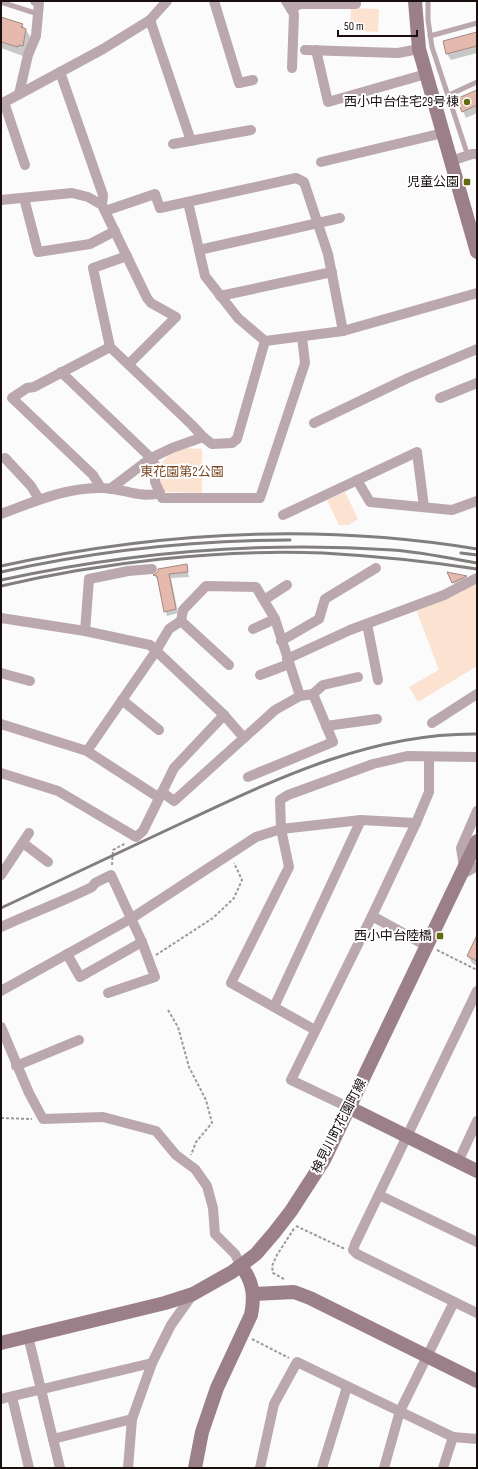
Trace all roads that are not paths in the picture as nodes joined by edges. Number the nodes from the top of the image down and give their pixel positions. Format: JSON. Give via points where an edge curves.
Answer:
{"nodes":[{"id":1,"x":167,"y":1,"type":"edge"},
{"id":2,"x":214,"y":1,"type":"edge"},
{"id":3,"x":356,"y":1,"type":"edge"},
{"id":4,"x":415,"y":1,"type":"edge"},
{"id":5,"x":428,"y":1,"type":"edge"},
{"id":6,"x":1,"y":2,"type":"edge"},
{"id":7,"x":38,"y":2,"type":"edge"},
{"id":8,"x":321,"y":2,"type":"edge"},
{"id":9,"x":289,"y":5,"type":"edge"},
{"id":10,"x":39,"y":14,"type":"junction"},
{"id":11,"x":150,"y":20,"type":"junction"},
{"id":12,"x":477,"y":23,"type":"edge"},
{"id":13,"x":430,"y":36,"type":"junction"},
{"id":14,"x":419,"y":49,"type":"junction"},
{"id":15,"x":304,"y":50,"type":"dead end"},
{"id":16,"x":316,"y":50,"type":"junction"},
{"id":17,"x":292,"y":68,"type":"dead end"},
{"id":18,"x":60,"y":72,"type":"junction"},
{"id":19,"x":426,"y":74,"type":"junction"},
{"id":20,"x":253,"y":80,"type":"dead end"},
{"id":21,"x":477,"y":82,"type":"edge"},
{"id":22,"x":19,"y":94,"type":"junction"},
{"id":23,"x":449,"y":95,"type":"junction"},
{"id":24,"x":2,"y":103,"type":"edge"},
{"id":25,"x":251,"y":130,"type":"dead end"},
{"id":26,"x":443,"y":133,"type":"junction"},
{"id":27,"x":191,"y":141,"type":"junction"},
{"id":28,"x":173,"y":144,"type":"dead end"},
{"id":29,"x":472,"y":155,"type":"edge"},
{"id":30,"x":321,"y":162,"type":"dead end"},
{"id":31,"x":451,"y":162,"type":"junction"},
{"id":32,"x":25,"y":165,"type":"dead end"},
{"id":33,"x":24,"y":198,"type":"junction"},
{"id":34,"x":1,"y":200,"type":"edge"},
{"id":35,"x":188,"y":202,"type":"junction"},
{"id":36,"x":104,"y":208,"type":"junction"},
{"id":37,"x":340,"y":218,"type":"dead end"},
{"id":38,"x":317,"y":223,"type":"junction"},
{"id":39,"x":115,"y":231,"type":"junction"},
{"id":40,"x":199,"y":250,"type":"junction"},
{"id":41,"x":477,"y":252,"type":"edge"},
{"id":42,"x":127,"y":256,"type":"junction"},
{"id":43,"x":332,"y":272,"type":"junction"},
{"id":44,"x":477,"y":293,"type":"edge"},
{"id":45,"x":220,"y":296,"type":"junction"},
{"id":46,"x":343,"y":331,"type":"junction"},
{"id":47,"x":302,"y":337,"type":"junction"},
{"id":48,"x":265,"y":340,"type":"junction"},
{"id":49,"x":110,"y":346,"type":"junction"},
{"id":50,"x":477,"y":348,"type":"edge"},
{"id":51,"x":128,"y":364,"type":"junction"},
{"id":52,"x":61,"y":372,"type":"junction"},
{"id":53,"x":477,"y":383,"type":"edge"},
{"id":54,"x":440,"y":398,"type":"dead end"},
{"id":55,"x":314,"y":423,"type":"dead end"},
{"id":56,"x":203,"y":437,"type":"junction"},
{"id":57,"x":5,"y":458,"type":"dead end"},
{"id":58,"x":151,"y":458,"type":"junction"},
{"id":59,"x":357,"y":480,"type":"junction"},
{"id":60,"x":106,"y":488,"type":"junction"},
{"id":61,"x":160,"y":493,"type":"junction"},
{"id":62,"x":39,"y":499,"type":"junction"},
{"id":63,"x":477,"y":501,"type":"edge"},
{"id":64,"x":424,"y":507,"type":"junction"},
{"id":65,"x":1,"y":514,"type":"edge"},
{"id":66,"x":283,"y":515,"type":"dead end"},
{"id":67,"x":376,"y":568,"type":"dead end"},
{"id":68,"x":152,"y":569,"type":"dead end"},
{"id":69,"x":477,"y":578,"type":"edge"},
{"id":70,"x":288,"y":585,"type":"dead end"},
{"id":71,"x":264,"y":600,"type":"junction"},
{"id":72,"x":1,"y":618,"type":"edge"},
{"id":73,"x":275,"y":619,"type":"junction"},
{"id":74,"x":181,"y":621,"type":"junction"},
{"id":75,"x":367,"y":624,"type":"junction"},
{"id":76,"x":253,"y":629,"type":"dead end"},
{"id":77,"x":85,"y":631,"type":"junction"},
{"id":78,"x":281,"y":641,"type":"junction"},
{"id":79,"x":156,"y":651,"type":"junction"},
{"id":80,"x":288,"y":661,"type":"junction"},
{"id":81,"x":229,"y":665,"type":"dead end"},
{"id":82,"x":1,"y":673,"type":"edge"},
{"id":83,"x":260,"y":675,"type":"dead end"},
{"id":84,"x":358,"y":677,"type":"dead end"},
{"id":85,"x":378,"y":680,"type":"dead end"},
{"id":86,"x":30,"y":681,"type":"dead end"},
{"id":87,"x":313,"y":694,"type":"junction"},
{"id":88,"x":477,"y":694,"type":"edge"},
{"id":89,"x":300,"y":696,"type":"junction"},
{"id":90,"x":122,"y":700,"type":"junction"},
{"id":91,"x":224,"y":715,"type":"junction"},
{"id":92,"x":377,"y":719,"type":"dead end"},
{"id":93,"x":432,"y":723,"type":"dead end"},
{"id":94,"x":1,"y":724,"type":"edge"},
{"id":95,"x":326,"y":726,"type":"junction"},
{"id":96,"x":159,"y":730,"type":"dead end"},
{"id":97,"x":244,"y":738,"type":"junction"},
{"id":98,"x":87,"y":751,"type":"junction"},
{"id":99,"x":429,"y":757,"type":"junction"},
{"id":100,"x":477,"y":757,"type":"edge"},
{"id":101,"x":1,"y":773,"type":"edge"},
{"id":102,"x":248,"y":777,"type":"dead end"},
{"id":103,"x":160,"y":795,"type":"junction"},
{"id":104,"x":477,"y":811,"type":"edge"},
{"id":105,"x":361,"y":820,"type":"junction"},
{"id":106,"x":416,"y":823,"type":"junction"},
{"id":107,"x":281,"y":830,"type":"junction"},
{"id":108,"x":30,"y":833,"type":"dead end"},
{"id":109,"x":477,"y":841,"type":"edge"},
{"id":110,"x":23,"y":843,"type":"junction"},
{"id":111,"x":48,"y":862,"type":"dead end"},
{"id":112,"x":468,"y":865,"type":"edge"},
{"id":113,"x":1,"y":875,"type":"edge"},
{"id":114,"x":372,"y":916,"type":"junction"},
{"id":115,"x":132,"y":918,"type":"junction"},
{"id":116,"x":1,"y":927,"type":"edge"},
{"id":117,"x":142,"y":942,"type":"junction"},
{"id":118,"x":431,"y":947,"type":"junction"},
{"id":119,"x":67,"y":954,"type":"junction"},
{"id":120,"x":1,"y":991,"type":"edge"},
{"id":121,"x":477,"y":991,"type":"edge"},
{"id":122,"x":108,"y":993,"type":"dead end"},
{"id":123,"x":274,"y":1008,"type":"junction"},
{"id":124,"x":1,"y":1027,"type":"edge"},
{"id":125,"x":316,"y":1030,"type":"junction"},
{"id":126,"x":79,"y":1040,"type":"dead end"},
{"id":127,"x":16,"y":1066,"type":"junction"},
{"id":128,"x":350,"y":1108,"type":"junction"},
{"id":129,"x":477,"y":1121,"type":"edge"},
{"id":130,"x":407,"y":1136,"type":"junction"},
{"id":131,"x":458,"y":1162,"type":"junction"},
{"id":132,"x":477,"y":1171,"type":"edge"},
{"id":133,"x":379,"y":1195,"type":"junction"},
{"id":134,"x":477,"y":1242,"type":"edge"},
{"id":135,"x":241,"y":1266,"type":"junction"},
{"id":136,"x":193,"y":1294,"type":"junction"},
{"id":137,"x":254,"y":1294,"type":"junction"},
{"id":138,"x":454,"y":1302,"type":"junction"},
{"id":139,"x":477,"y":1313,"type":"edge"},
{"id":140,"x":28,"y":1336,"type":"junction"},
{"id":141,"x":1,"y":1343,"type":"edge"},
{"id":142,"x":426,"y":1356,"type":"junction"},
{"id":143,"x":152,"y":1363,"type":"junction"},
{"id":144,"x":477,"y":1381,"type":"edge"},
{"id":145,"x":347,"y":1386,"type":"junction"},
{"id":146,"x":41,"y":1390,"type":"junction"},
{"id":147,"x":12,"y":1397,"type":"junction"},
{"id":148,"x":1,"y":1399,"type":"edge"},
{"id":149,"x":400,"y":1411,"type":"junction"},
{"id":150,"x":132,"y":1419,"type":"junction"},
{"id":151,"x":452,"y":1437,"type":"junction"},
{"id":152,"x":53,"y":1439,"type":"junction"},
{"id":153,"x":477,"y":1439,"type":"edge"},
{"id":154,"x":29,"y":1468,"type":"edge"},
{"id":155,"x":60,"y":1468,"type":"edge"},
{"id":156,"x":128,"y":1468,"type":"edge"},
{"id":157,"x":195,"y":1468,"type":"edge"},
{"id":158,"x":260,"y":1468,"type":"edge"},
{"id":159,"x":322,"y":1468,"type":"edge"},
{"id":160,"x":384,"y":1468,"type":"edge"},
{"id":161,"x":443,"y":1468,"type":"edge"}],
"edges":[{"from":1,"to":11,"type":"street"},
{"from":2,"to":20,"type":"street","via":[[240,83]]},
{"from":3,"to":8,"type":"street","via":[[356,4]]},
{"from":4,"to":14,"type":"street"},
{"from":5,"to":13,"type":"lane"},
{"from":6,"to":10,"type":"lane"},
{"from":7,"to":10,"type":"street"},
{"from":8,"to":9,"type":"street"},
{"from":9,"to":17,"type":"street","via":[[294,14]]},
{"from":10,"to":22,"type":"street","via":[[36,36],[28,55]]},
{"from":11,"to":18,"type":"street"},
{"from":11,"to":27,"type":"street"},
{"from":12,"to":13,"type":"lane"},
{"from":13,"to":23,"type":"lane"},
{"from":14,"to":16,"type":"street","via":[[398,53]]},
{"from":14,"to":19,"type":"street"},
{"from":15,"to":16,"type":"street"},
{"from":16,"to":19,"type":"street","via":[[328,102]]},
{"from":18,"to":22,"type":"street"},
{"from":18,"to":36,"type":"street","via":[[103,195]]},
{"from":19,"to":26,"type":"street"},
{"from":21,"to":23,"type":"lane"},
{"from":22,"to":24,"type":"street"},
{"from":23,"to":29,"type":"lane"},
{"from":24,"to":32,"type":"street"},
{"from":25,"to":27,"type":"street"},
{"from":26,"to":30,"type":"street"},
{"from":26,"to":31,"type":"street"},
{"from":27,"to":28,"type":"street"},
{"from":29,"to":31,"type":"street"},
{"from":31,"to":41,"type":"street"},
{"from":33,"to":34,"type":"street"},
{"from":33,"to":36,"type":"street","via":[[72,193],[88,197]]},
{"from":33,"to":39,"type":"street","via":[[38,252],[90,244]]},
{"from":35,"to":36,"type":"street","via":[[160,208],[155,194]]},
{"from":35,"to":38,"type":"street","via":[[296,178],[304,182]]},
{"from":35,"to":40,"type":"street"},
{"from":36,"to":39,"type":"street"},
{"from":37,"to":38,"type":"street"},
{"from":38,"to":40,"type":"street"},
{"from":38,"to":43,"type":"street"},
{"from":39,"to":42,"type":"street"},
{"from":40,"to":45,"type":"street","via":[[205,276]]},
{"from":42,"to":49,"type":"street","via":[[93,268]]},
{"from":42,"to":51,"type":"street","via":[[151,303],[176,317]]},
{"from":43,"to":45,"type":"street"},
{"from":43,"to":46,"type":"street"},
{"from":44,"to":46,"type":"street"},
{"from":45,"to":48,"type":"street","via":[[238,318]]},
{"from":46,"to":47,"type":"street"},
{"from":47,"to":48,"type":"street"},
{"from":47,"to":61,"type":"street","via":[[305,363],[260,498],[162,498]]},
{"from":48,"to":56,"type":"street","via":[[237,438],[232,443],[212,444]]},
{"from":49,"to":51,"type":"street"},
{"from":49,"to":52,"type":"street"},
{"from":50,"to":55,"type":"street"},
{"from":51,"to":56,"type":"street"},
{"from":52,"to":58,"type":"street"},
{"from":52,"to":60,"type":"street","via":[[12,398]]},
{"from":53,"to":54,"type":"street"},
{"from":56,"to":58,"type":"street"},
{"from":57,"to":62,"type":"street","via":[[31,486]]},
{"from":58,"to":60,"type":"street"},
{"from":58,"to":61,"type":"street","via":[[155,465],[155,482]]},
{"from":59,"to":64,"type":"street","via":[[370,502]]},
{"from":59,"to":64,"type":"street","via":[[417,452]]},
{"from":59,"to":66,"type":"street"},
{"from":60,"to":61,"type":"street","via":[[150,496]]},
{"from":60,"to":62,"type":"street"},
{"from":62,"to":65,"type":"street"},
{"from":63,"to":64,"type":"street","via":[[452,510]]},
{"from":67,"to":78,"type":"street","via":[[325,599],[320,619]]},
{"from":68,"to":77,"type":"street","via":[[89,579]]},
{"from":69,"to":75,"type":"street","via":[[444,595]]},
{"from":70,"to":71,"type":"street"},
{"from":71,"to":73,"type":"street"},
{"from":71,"to":74,"type":"street","via":[[256,587],[206,586],[183,610]]},
{"from":72,"to":77,"type":"street"},
{"from":73,"to":76,"type":"street"},
{"from":73,"to":78,"type":"street"},
{"from":74,"to":79,"type":"street","via":[[169,629]]},
{"from":74,"to":81,"type":"street"},
{"from":75,"to":80,"type":"street"},
{"from":75,"to":85,"type":"street"},
{"from":77,"to":79,"type":"street","via":[[150,645]]},
{"from":78,"to":80,"type":"street"},
{"from":79,"to":90,"type":"street"},
{"from":79,"to":91,"type":"street"},
{"from":80,"to":83,"type":"street"},
{"from":80,"to":89,"type":"street"},
{"from":82,"to":86,"type":"street"},
{"from":84,"to":87,"type":"street","via":[[322,685]]},
{"from":87,"to":89,"type":"street"},
{"from":87,"to":95,"type":"street"},
{"from":88,"to":93,"type":"street"},
{"from":89,"to":97,"type":"street","via":[[275,710]]},
{"from":90,"to":96,"type":"street"},
{"from":90,"to":98,"type":"street"},
{"from":91,"to":97,"type":"street"},
{"from":91,"to":103,"type":"street","via":[[174,768]]},
{"from":92,"to":95,"type":"street"},
{"from":94,"to":98,"type":"street"},
{"from":95,"to":102,"type":"street","via":[[333,742]]},
{"from":97,"to":103,"type":"street","via":[[174,801]]},
{"from":98,"to":103,"type":"street"},
{"from":99,"to":100,"type":"street"},
{"from":99,"to":106,"type":"street","via":[[429,792]]},
{"from":99,"to":107,"type":"street","via":[[407,756],[373,764],[288,795],[280,800]]},
{"from":101,"to":103,"type":"street","via":[[58,791],[136,837],[143,831]]},
{"from":104,"to":112,"type":"street","via":[[460,848]]},
{"from":105,"to":106,"type":"street"},
{"from":105,"to":107,"type":"street"},
{"from":105,"to":123,"type":"street"},
{"from":106,"to":114,"type":"street"},
{"from":107,"to":115,"type":"street","via":[[256,837]]},
{"from":107,"to":123,"type":"street","via":[[289,867],[231,983]]},
{"from":108,"to":110,"type":"street"},
{"from":109,"to":112,"type":"street","name":"検見川町花園町線"},
{"from":110,"to":111,"type":"street"},
{"from":110,"to":113,"type":"street"},
{"from":112,"to":118,"type":"street","name":"検見川町花園町線"},
{"from":114,"to":118,"type":"street"},
{"from":114,"to":125,"type":"street"},
{"from":115,"to":116,"type":"street","via":[[111,875],[57,904]]},
{"from":115,"to":117,"type":"street"},
{"from":115,"to":119,"type":"street"},
{"from":117,"to":119,"type":"street","via":[[80,977]]},
{"from":117,"to":122,"type":"street","via":[[155,977]]},
{"from":118,"to":128,"type":"street","name":"検見川町花園町線"},
{"from":119,"to":120,"type":"street"},
{"from":121,"to":130,"type":"street"},
{"from":123,"to":125,"type":"street"},
{"from":124,"to":127,"type":"street"},
{"from":125,"to":128,"type":"street","via":[[291,1080]]},
{"from":126,"to":127,"type":"street"},
{"from":127,"to":135,"type":"street","via":[[43,1119],[103,1117],[156,1131],[176,1155],[195,1169],[207,1186],[213,1208],[215,1234],[235,1254]]},
{"from":128,"to":130,"type":"street"},
{"from":128,"to":135,"type":"street","name":"検見川町花園町線","via":[[324,1160],[291,1211],[256,1254]]},
{"from":129,"to":131,"type":"street"},
{"from":130,"to":131,"type":"street"},
{"from":130,"to":133,"type":"street"},
{"from":131,"to":132,"type":"street"},
{"from":133,"to":134,"type":"street"},
{"from":133,"to":138,"type":"street","via":[[354,1250],[357,1254]]},
{"from":135,"to":136,"type":"street","name":"検見川町花園町線"},
{"from":135,"to":137,"type":"street","via":[[252,1283]]},
{"from":136,"to":140,"type":"street","name":"検見川町花園町線"},
{"from":136,"to":143,"type":"street","via":[[171,1325]]},
{"from":137,"to":142,"type":"street","via":[[294,1292]]},
{"from":137,"to":157,"type":"street","via":[[251,1315],[216,1388],[202,1432]]},
{"from":138,"to":139,"type":"street"},
{"from":138,"to":142,"type":"street"},
{"from":140,"to":141,"type":"street","name":"検見川町花園町線"},
{"from":140,"to":146,"type":"street"},
{"from":142,"to":144,"type":"street"},
{"from":142,"to":149,"type":"street"},
{"from":143,"to":146,"type":"street"},
{"from":143,"to":150,"type":"street"},
{"from":145,"to":149,"type":"street"},
{"from":145,"to":158,"type":"street","via":[[297,1362],[274,1404]]},
{"from":145,"to":159,"type":"street"},
{"from":146,"to":147,"type":"street"},
{"from":146,"to":152,"type":"street"},
{"from":147,"to":148,"type":"street"},
{"from":147,"to":154,"type":"street"},
{"from":149,"to":151,"type":"street"},
{"from":149,"to":160,"type":"street"},
{"from":150,"to":152,"type":"street"},
{"from":150,"to":156,"type":"street"},
{"from":151,"to":153,"type":"street"},
{"from":151,"to":161,"type":"street"},
{"from":152,"to":155,"type":"street"}]}
